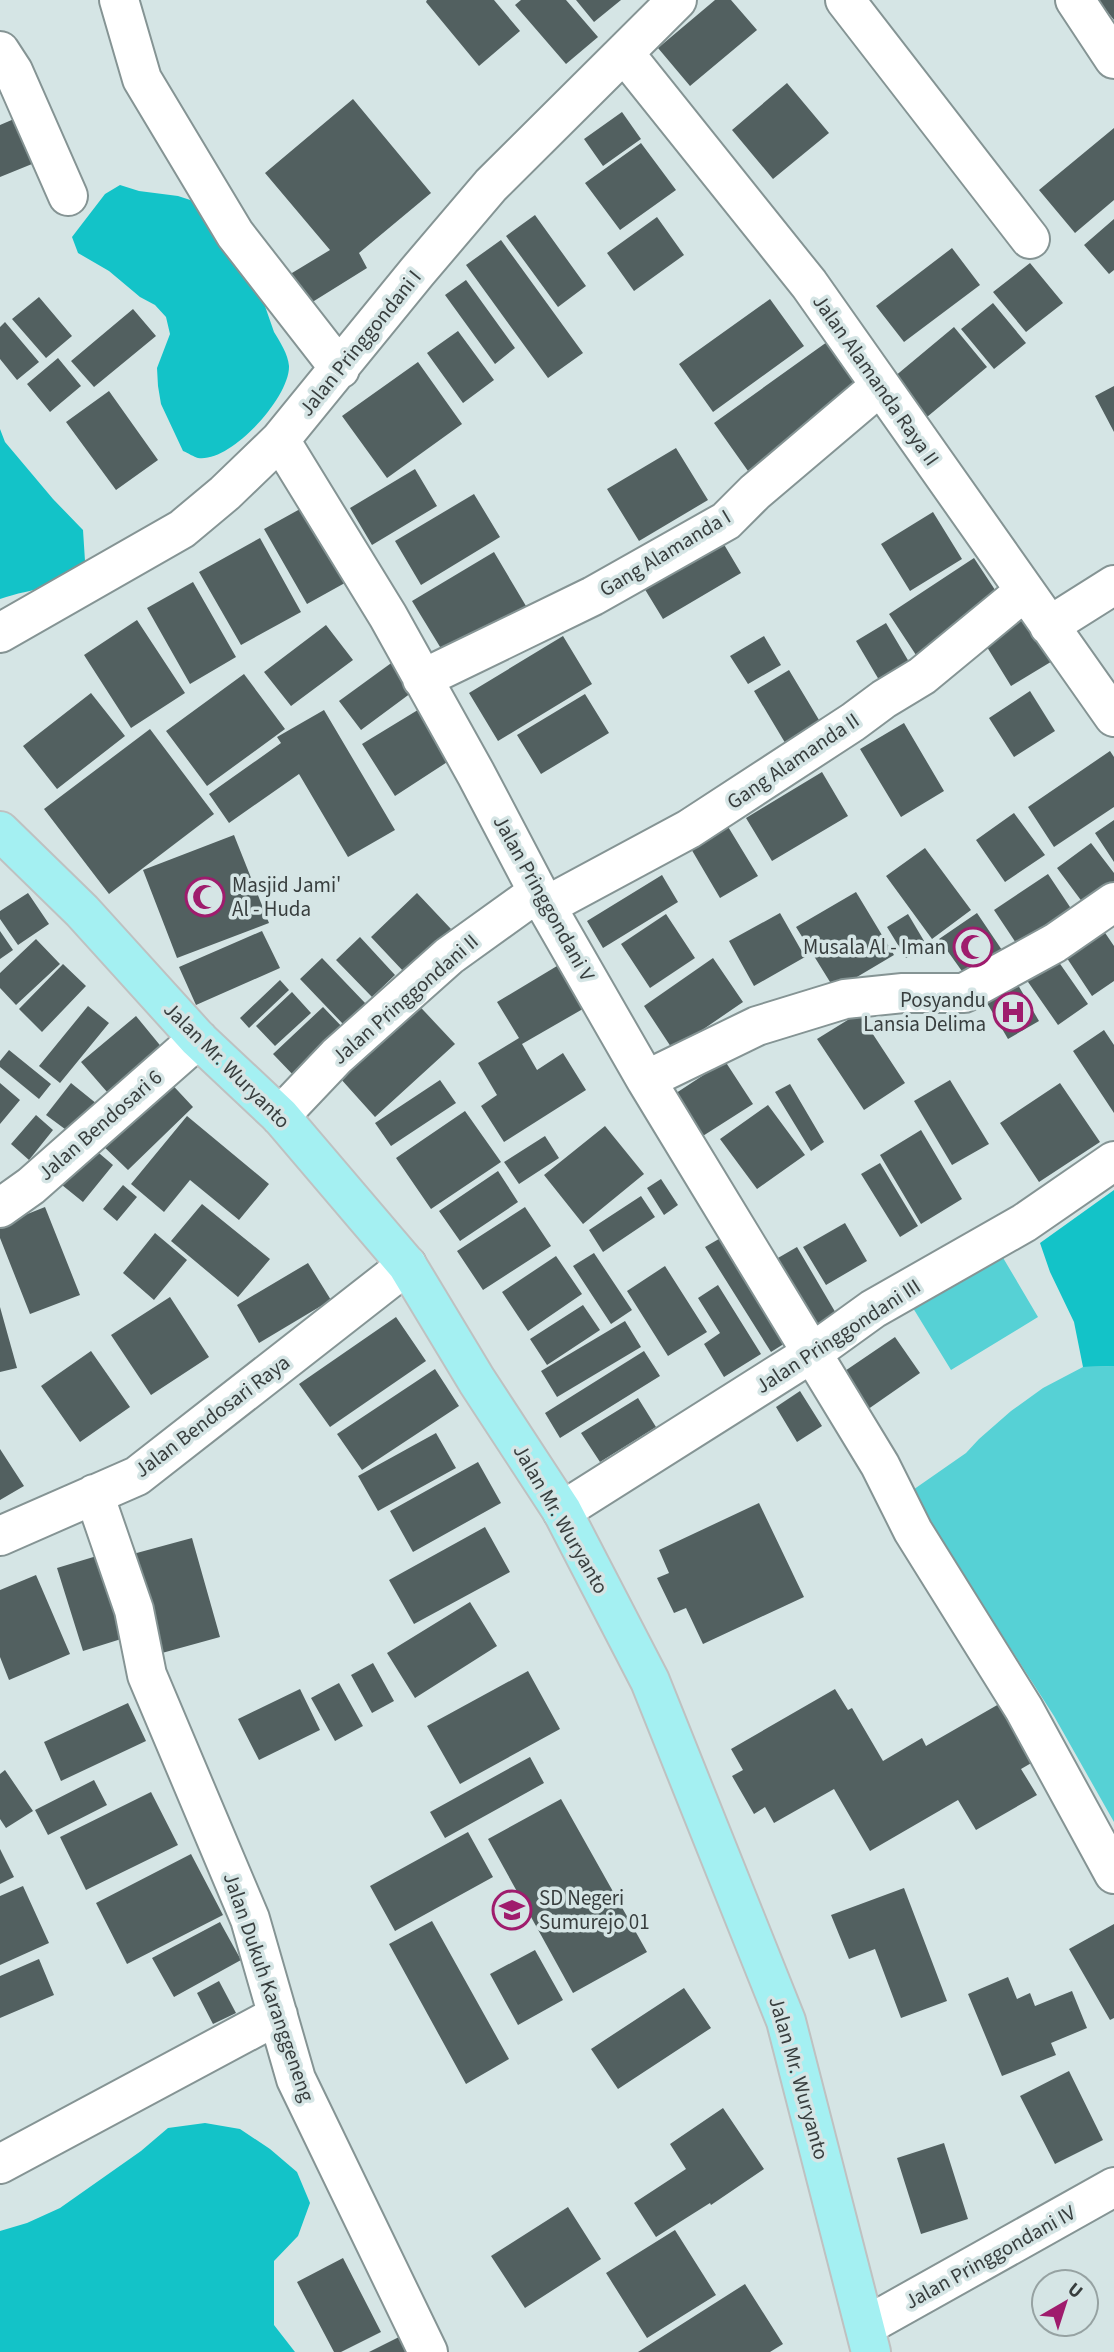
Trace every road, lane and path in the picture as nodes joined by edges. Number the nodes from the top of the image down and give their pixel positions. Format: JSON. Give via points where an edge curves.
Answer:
{"nodes":[{"id":1,"x":119,"y":0,"type":"edge"},
{"id":2,"x":677,"y":0,"type":"edge"},
{"id":3,"x":845,"y":0,"type":"edge"},
{"id":4,"x":1075,"y":0,"type":"edge"},
{"id":5,"x":0,"y":51,"type":"edge"},
{"id":6,"x":624,"y":53,"type":"junction"},
{"id":7,"x":1114,"y":58,"type":"edge"},
{"id":8,"x":68,"y":196,"type":"dead end"},
{"id":9,"x":1030,"y":239,"type":"dead end"},
{"id":10,"x":340,"y":369,"type":"junction"},
{"id":11,"x":880,"y":387,"type":"junction"},
{"id":12,"x":280,"y":440,"type":"junction"},
{"id":13,"x":1114,"y":585,"type":"edge"},
{"id":14,"x":1025,"y":591,"type":"junction"},
{"id":15,"x":1049,"y":626,"type":"junction"},
{"id":16,"x":0,"y":633,"type":"edge"},
{"id":17,"x":422,"y":679,"type":"junction"},
{"id":18,"x":1114,"y":718,"type":"edge"},
{"id":19,"x":0,"y":831,"type":"edge"},
{"id":20,"x":542,"y":899,"type":"junction"},
{"id":21,"x":1114,"y":902,"type":"edge"},
{"id":22,"x":198,"y":1039,"type":"junction"},
{"id":23,"x":646,"y":1080,"type":"junction"},
{"id":24,"x":280,"y":1116,"type":"junction"},
{"id":25,"x":1114,"y":1161,"type":"edge"},
{"id":26,"x":0,"y":1208,"type":"edge"},
{"id":27,"x":407,"y":1265,"type":"junction"},
{"id":28,"x":812,"y":1353,"type":"junction"},
{"id":29,"x":94,"y":1494,"type":"junction"},
{"id":30,"x":562,"y":1511,"type":"junction"},
{"id":31,"x":0,"y":1536,"type":"edge"},
{"id":32,"x":1114,"y":1874,"type":"edge"},
{"id":33,"x":278,"y":2015,"type":"junction"},
{"id":34,"x":0,"y":2164,"type":"edge"},
{"id":35,"x":1114,"y":2187,"type":"edge"},
{"id":36,"x":868,"y":2339,"type":"edge"},
{"id":37,"x":428,"y":2352,"type":"edge"}],
"edges":[{"from":1,"to":10,"type":"street","via":[[142,79],[235,234]]},
{"from":2,"to":6,"type":"street","name":"Jalan Pringgondani I"},
{"from":3,"to":9,"type":"street"},
{"from":4,"to":7,"type":"street"},
{"from":5,"to":8,"type":"street"},
{"from":6,"to":10,"type":"street","name":"Jalan Pringgondani I","via":[[491,185]]},
{"from":6,"to":11,"type":"street","name":"Jalan Alamanda Raya II","via":[[809,284]]},
{"from":10,"to":12,"type":"street","name":"Jalan Pringgondani I"},
{"from":11,"to":14,"type":"street","name":"Jalan Alamanda Raya II"},
{"from":11,"to":17,"type":"street","name":"Gang Alamanda I","via":[[726,521],[593,596]]},
{"from":12,"to":16,"type":"street","name":"Jalan Pringgondani I","via":[[182,529]]},
{"from":12,"to":17,"type":"street","name":"Jalan Pringgondani V"},
{"from":13,"to":15,"type":"street"},
{"from":14,"to":15,"type":"street","name":"Jalan Alamanda Raya II"},
{"from":14,"to":20,"type":"street","name":"Gang Alamanda II","via":[[922,676],[689,830]]},
{"from":15,"to":18,"type":"street","name":"Jalan Alamanda Raya II"},
{"from":17,"to":20,"type":"street","name":"Jalan Pringgondani V"},
{"from":19,"to":22,"type":"main road","name":"Jalan Mr. Wuryanto","via":[[82,911]]},
{"from":20,"to":23,"type":"street","name":"Jalan Pringgondani V"},
{"from":20,"to":24,"type":"street","name":"Jalan Pringgondani II","via":[[449,956],[337,1056]]},
{"from":21,"to":23,"type":"street","via":[[1055,943],[964,993],[845,999],[757,1026]]},
{"from":22,"to":24,"type":"main road","name":"Jalan Mr. Wuryanto"},
{"from":22,"to":26,"type":"street","name":"Jalan Bendosari 6"},
{"from":23,"to":28,"type":"street","name":"Jalan Pringgondani V"},
{"from":24,"to":27,"type":"main road","name":"Jalan Mr. Wuryanto"},
{"from":25,"to":28,"type":"street","name":"Jalan Pringgondani III","via":[[1024,1223],[873,1309]]},
{"from":27,"to":29,"type":"street","name":"Jalan Bendosari Raya","via":[[137,1476]]},
{"from":27,"to":30,"type":"main road","name":"Jalan Mr. Wuryanto"},
{"from":28,"to":30,"type":"street","name":"Jalan Pringgondani III"},
{"from":28,"to":32,"type":"street","name":"Jalan Pringgondani V","via":[[880,1465],[913,1531],[1024,1709]]},
{"from":29,"to":31,"type":"street","name":"Jalan Bendosari Raya"},
{"from":29,"to":33,"type":"street","name":"Jalan Dukuh Karanggeneng","via":[[134,1610],[147,1675],[250,1919]]},
{"from":30,"to":36,"type":"main road","name":"Jalan Mr. Wuryanto","via":[[650,1681],[786,2021]]},
{"from":33,"to":34,"type":"street"},
{"from":33,"to":37,"type":"street","name":"Jalan Dukuh Karanggeneng","via":[[296,2079]]},
{"from":35,"to":36,"type":"street","name":"Jalan Pringgondani IV"}]}
